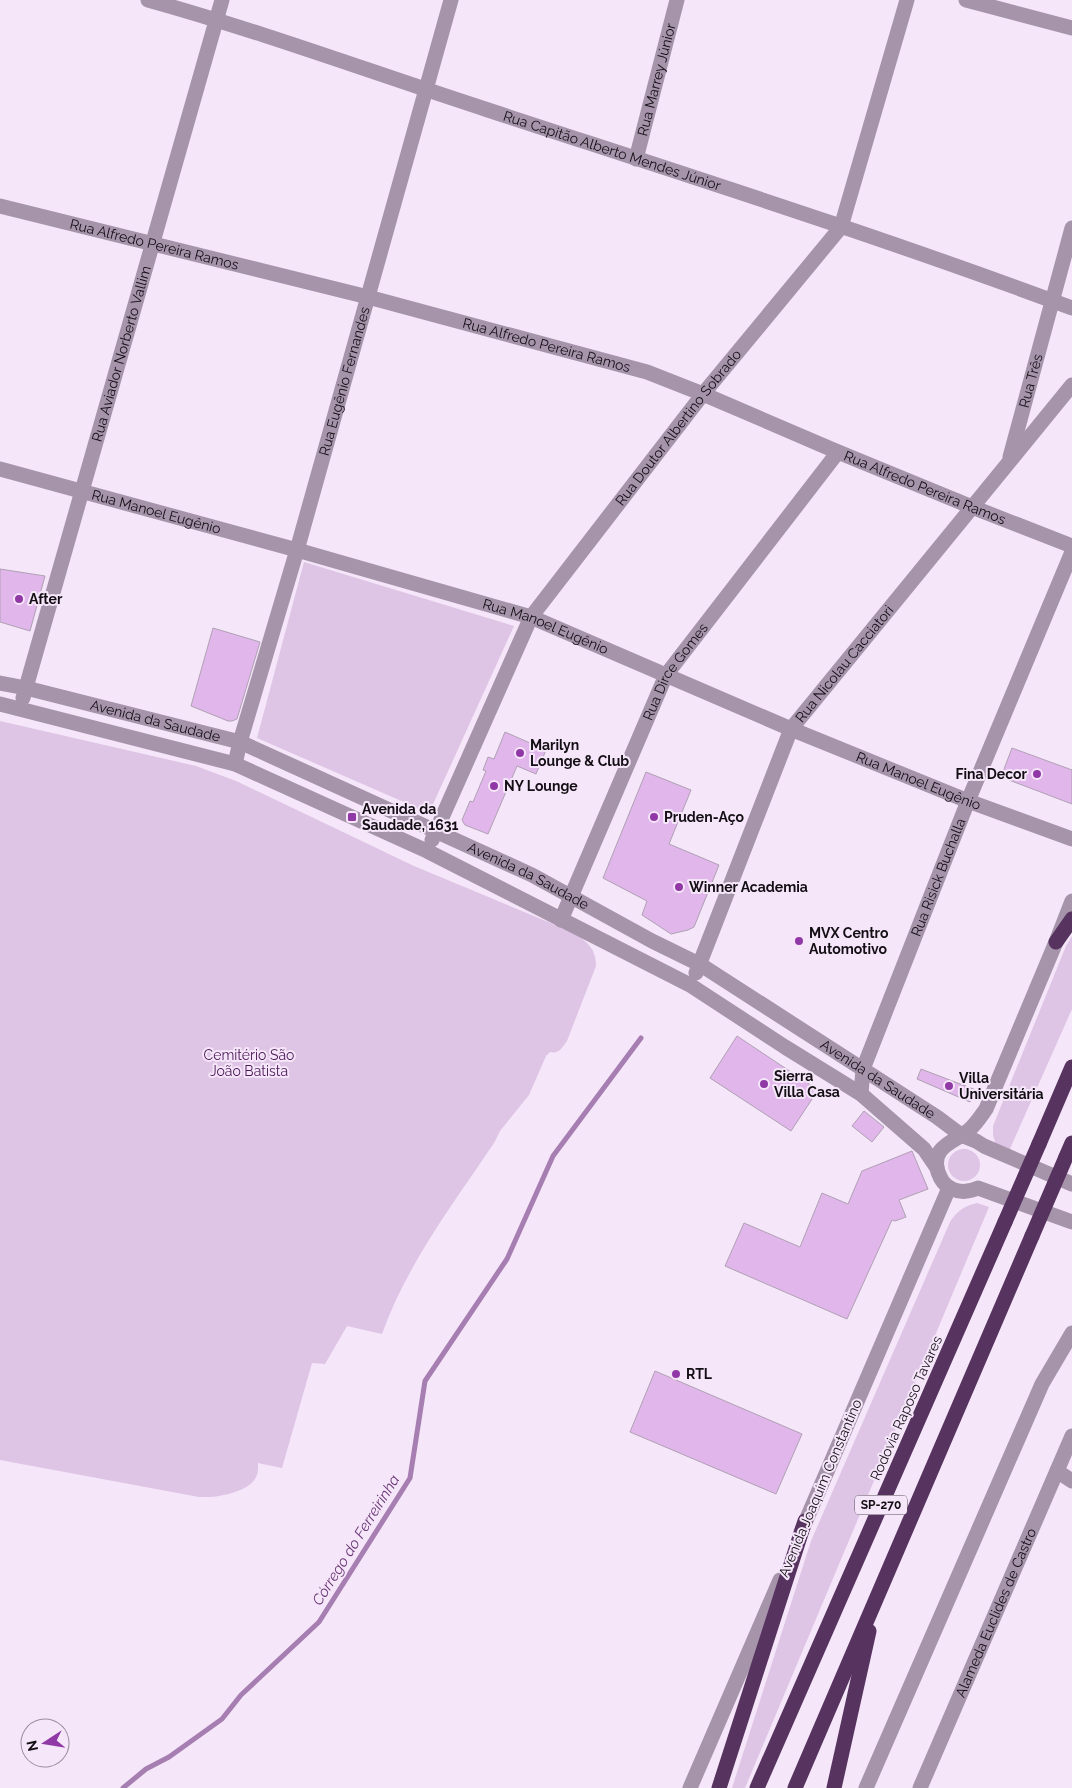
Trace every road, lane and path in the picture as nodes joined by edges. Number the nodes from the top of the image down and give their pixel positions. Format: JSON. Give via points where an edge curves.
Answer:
{"nodes":[{"id":1,"x":148,"y":0,"type":"edge"},
{"id":2,"x":222,"y":0,"type":"edge"},
{"id":3,"x":451,"y":0,"type":"edge"},
{"id":4,"x":678,"y":0,"type":"edge"},
{"id":5,"x":907,"y":0,"type":"edge"},
{"id":6,"x":966,"y":0,"type":"edge"},
{"id":7,"x":217,"y":19,"type":"junction"},
{"id":8,"x":1072,"y":28,"type":"edge"},
{"id":9,"x":425,"y":90,"type":"junction"},
{"id":10,"x":636,"y":159,"type":"junction"},
{"id":11,"x":0,"y":206,"type":"edge"},
{"id":12,"x":841,"y":227,"type":"junction"},
{"id":13,"x":1072,"y":228,"type":"edge"},
{"id":14,"x":152,"y":244,"type":"junction"},
{"id":15,"x":368,"y":297,"type":"junction"},
{"id":16,"x":1052,"y":300,"type":"junction"},
{"id":17,"x":1072,"y":308,"type":"edge"},
{"id":18,"x":1072,"y":385,"type":"edge"},
{"id":19,"x":703,"y":394,"type":"junction"},
{"id":20,"x":838,"y":452,"type":"junction"},
{"id":21,"x":1009,"y":461,"type":"junction"},
{"id":22,"x":0,"y":469,"type":"edge"},
{"id":23,"x":82,"y":492,"type":"junction"},
{"id":24,"x":972,"y":507,"type":"junction"},
{"id":25,"x":1072,"y":546,"type":"edge"},
{"id":26,"x":297,"y":550,"type":"junction"},
{"id":27,"x":1072,"y":552,"type":"edge"},
{"id":28,"x":531,"y":617,"type":"junction"},
{"id":29,"x":666,"y":675,"type":"junction"},
{"id":30,"x":0,"y":683,"type":"edge"},
{"id":31,"x":26,"y":688,"type":"junction"},
{"id":32,"x":0,"y":704,"type":"edge"},
{"id":33,"x":20,"y":708,"type":"junction"},
{"id":34,"x":791,"y":729,"type":"junction"},
{"id":35,"x":240,"y":742,"type":"junction"},
{"id":36,"x":235,"y":764,"type":"junction"},
{"id":37,"x":968,"y":801,"type":"junction"},
{"id":38,"x":436,"y":831,"type":"junction"},
{"id":39,"x":1072,"y":839,"type":"edge"},
{"id":40,"x":427,"y":850,"type":"junction"},
{"id":41,"x":571,"y":896,"type":"junction"},
{"id":42,"x":1072,"y":901,"type":"edge"},
{"id":43,"x":1072,"y":919,"type":"edge"},
{"id":44,"x":562,"y":920,"type":"junction"},
{"id":45,"x":1056,"y":942,"type":"junction"},
{"id":46,"x":701,"y":966,"type":"junction"},
{"id":47,"x":690,"y":986,"type":"junction"},
{"id":48,"x":793,"y":1024,"type":"junction"},
{"id":49,"x":785,"y":1047,"type":"junction"},
{"id":50,"x":1072,"y":1067,"type":"edge"},
{"id":51,"x":863,"y":1068,"type":"junction"},
{"id":52,"x":861,"y":1094,"type":"junction"},
{"id":53,"x":961,"y":1135,"type":"junction"},
{"id":54,"x":1069,"y":1150,"type":"edge"},
{"id":55,"x":937,"y":1168,"type":"junction"},
{"id":56,"x":1072,"y":1184,"type":"edge"},
{"id":57,"x":949,"y":1188,"type":"junction"},
{"id":58,"x":1072,"y":1222,"type":"edge"},
{"id":59,"x":1072,"y":1333,"type":"edge"},
{"id":60,"x":1072,"y":1436,"type":"edge"},
{"id":61,"x":1057,"y":1471,"type":"junction"},
{"id":62,"x":1072,"y":1481,"type":"edge"},
{"id":63,"x":806,"y":1521,"type":"junction"},
{"id":64,"x":877,"y":1596,"type":"junction"},
{"id":65,"x":690,"y":1788,"type":"edge"},
{"id":66,"x":719,"y":1788,"type":"edge"},
{"id":67,"x":757,"y":1788,"type":"edge"},
{"id":68,"x":795,"y":1788,"type":"edge"},
{"id":69,"x":834,"y":1788,"type":"edge"},
{"id":70,"x":866,"y":1788,"type":"edge"},
{"id":71,"x":920,"y":1788,"type":"edge"}],
"edges":[{"from":1,"to":7,"type":"street","name":"Rua Capitão Alberto Mendes Júnior"},
{"from":2,"to":7,"type":"street","name":"Rua Aviador Norberto Vallim"},
{"from":3,"to":9,"type":"street","name":"Rua Eugênio Fernandes"},
{"from":4,"to":10,"type":"street","name":"Rua Marrey Júnior"},
{"from":5,"to":12,"type":"street","name":"Rua Doutor Albertino Sobrado"},
{"from":6,"to":8,"type":"street"},
{"from":7,"to":9,"type":"street","name":"Rua Capitão Alberto Mendes Júnior"},
{"from":7,"to":14,"type":"street","name":"Rua Aviador Norberto Vallim"},
{"from":9,"to":10,"type":"street","name":"Rua Capitão Alberto Mendes Júnior"},
{"from":9,"to":15,"type":"street","name":"Rua Eugênio Fernandes"},
{"from":10,"to":12,"type":"street","name":"Rua Capitão Alberto Mendes Júnior"},
{"from":11,"to":14,"type":"street","name":"Rua Alfredo Pereira Ramos"},
{"from":12,"to":16,"type":"street","name":"Rua Capitão Alberto Mendes Júnior"},
{"from":12,"to":19,"type":"street","name":"Rua Doutor Albertino Sobrado"},
{"from":13,"to":16,"type":"street","name":"Rua Três"},
{"from":14,"to":15,"type":"street","name":"Rua Alfredo Pereira Ramos"},
{"from":14,"to":23,"type":"street","name":"Rua Aviador Norberto Vallim"},
{"from":15,"to":19,"type":"street","name":"Rua Alfredo Pereira Ramos","via":[[647,372]]},
{"from":15,"to":26,"type":"street","name":"Rua Eugênio Fernandes"},
{"from":16,"to":17,"type":"street","name":"Rua Capitão Alberto Mendes Júnior"},
{"from":16,"to":21,"type":"street","name":"Rua Três"},
{"from":18,"to":21,"type":"street","name":"Rua Nicolau Cacciatori"},
{"from":19,"to":20,"type":"street","name":"Rua Alfredo Pereira Ramos"},
{"from":19,"to":28,"type":"street","name":"Rua Doutor Albertino Sobrado"},
{"from":20,"to":24,"type":"street","name":"Rua Alfredo Pereira Ramos"},
{"from":20,"to":29,"type":"street","name":"Rua Dirce Gomes"},
{"from":21,"to":24,"type":"street","name":"Rua Nicolau Cacciatori"},
{"from":22,"to":23,"type":"street","name":"Rua Manoel Eugênio"},
{"from":23,"to":26,"type":"street","name":"Rua Manoel Eugênio"},
{"from":23,"to":31,"type":"street","name":"Rua Aviador Norberto Vallim"},
{"from":24,"to":25,"type":"street","name":"Rua Alfredo Pereira Ramos"},
{"from":24,"to":34,"type":"street","name":"Rua Nicolau Cacciatori"},
{"from":26,"to":28,"type":"street","name":"Rua Manoel Eugênio"},
{"from":26,"to":35,"type":"street","name":"Rua Eugênio Fernandes"},
{"from":27,"to":37,"type":"street","name":"Rua Risick Buchalla"},
{"from":28,"to":29,"type":"street","name":"Rua Manoel Eugênio"},
{"from":28,"to":38,"type":"street","name":"Rua Doutor Albertino Sobrado"},
{"from":29,"to":34,"type":"street","name":"Rua Manoel Eugênio"},
{"from":29,"to":41,"type":"street","name":"Rua Dirce Gomes"},
{"from":30,"to":31,"type":"street","name":"Avenida da Saudade"},
{"from":31,"to":33,"type":"street","name":"Rua Aviador Norberto Vallim"},
{"from":31,"to":35,"type":"street","name":"Avenida da Saudade"},
{"from":32,"to":33,"type":"street","name":"Avenida da Saudade"},
{"from":33,"to":36,"type":"street","name":"Avenida da Saudade"},
{"from":34,"to":37,"type":"street","name":"Rua Manoel Eugênio"},
{"from":34,"to":46,"type":"street","name":"Rua Nicolau Cacciatori"},
{"from":35,"to":36,"type":"street","name":"Rua Eugênio Fernandes"},
{"from":35,"to":38,"type":"street","name":"Avenida da Saudade"},
{"from":36,"to":40,"type":"street","name":"Avenida da Saudade"},
{"from":37,"to":39,"type":"street","name":"Rua Manoel Eugênio"},
{"from":37,"to":51,"type":"street","name":"Rua Risick Buchalla"},
{"from":38,"to":40,"type":"street","name":"Rua Doutor Albertino Sobrado"},
{"from":38,"to":41,"type":"street","name":"Avenida da Saudade"},
{"from":40,"to":44,"type":"street","name":"Avenida da Saudade"},
{"from":41,"to":44,"type":"street","name":"Rua Dirce Gomes"},
{"from":41,"to":46,"type":"street","name":"Avenida da Saudade"},
{"from":42,"to":45,"type":"street"},
{"from":43,"to":45,"type":"highway"},
{"from":44,"to":47,"type":"street","name":"Avenida da Saudade"},
{"from":45,"to":53,"type":"street","via":[[986,1109],[977,1122]]},
{"from":46,"to":47,"type":"street","name":"Rua Nicolau Cacciatori"},
{"from":46,"to":48,"type":"street","name":"Avenida da Saudade"},
{"from":47,"to":49,"type":"street","name":"Avenida da Saudade"},
{"from":48,"to":49,"type":"street"},
{"from":48,"to":51,"type":"street","name":"Avenida da Saudade"},
{"from":49,"to":52,"type":"street","name":"Avenida da Saudade"},
{"from":50,"to":67,"type":"highway","name":"Rodovia Raposo Tavares","number":"SP-270","bridge":true},
{"from":51,"to":52,"type":"street","name":"Rua Risick Buchalla"},
{"from":51,"to":53,"type":"street","name":"Avenida da Saudade"},
{"from":52,"to":55,"type":"street","name":"Avenida da Saudade","via":[[924,1149]]},
{"from":53,"to":55,"type":"street","via":[[942,1148]]},
{"from":53,"to":56,"type":"street","name":"Avenida da Saudade"},
{"from":54,"to":64,"type":"highway","number":"SP-270","bridge":true},
{"from":55,"to":57,"type":"street","name":"Avenida da Saudade","via":[[941,1180]]},
{"from":57,"to":58,"type":"street","via":[[963,1192],[978,1188]]},
{"from":57,"to":63,"type":"street","name":"Avenida Joaquim Constantino"},
{"from":59,"to":70,"type":"street","via":[[1042,1384]]},
{"from":60,"to":61,"type":"street","name":"Alameda Euclides de Castro"},
{"from":61,"to":62,"type":"street"},
{"from":61,"to":71,"type":"street","name":"Alameda Euclides de Castro"},
{"from":63,"to":65,"type":"street","name":"Avenida Joaquim Constantino"},
{"from":63,"to":66,"type":"highway"},
{"from":64,"to":68,"type":"highway","number":"SP-270"},
{"from":64,"to":69,"type":"highway"}]}
